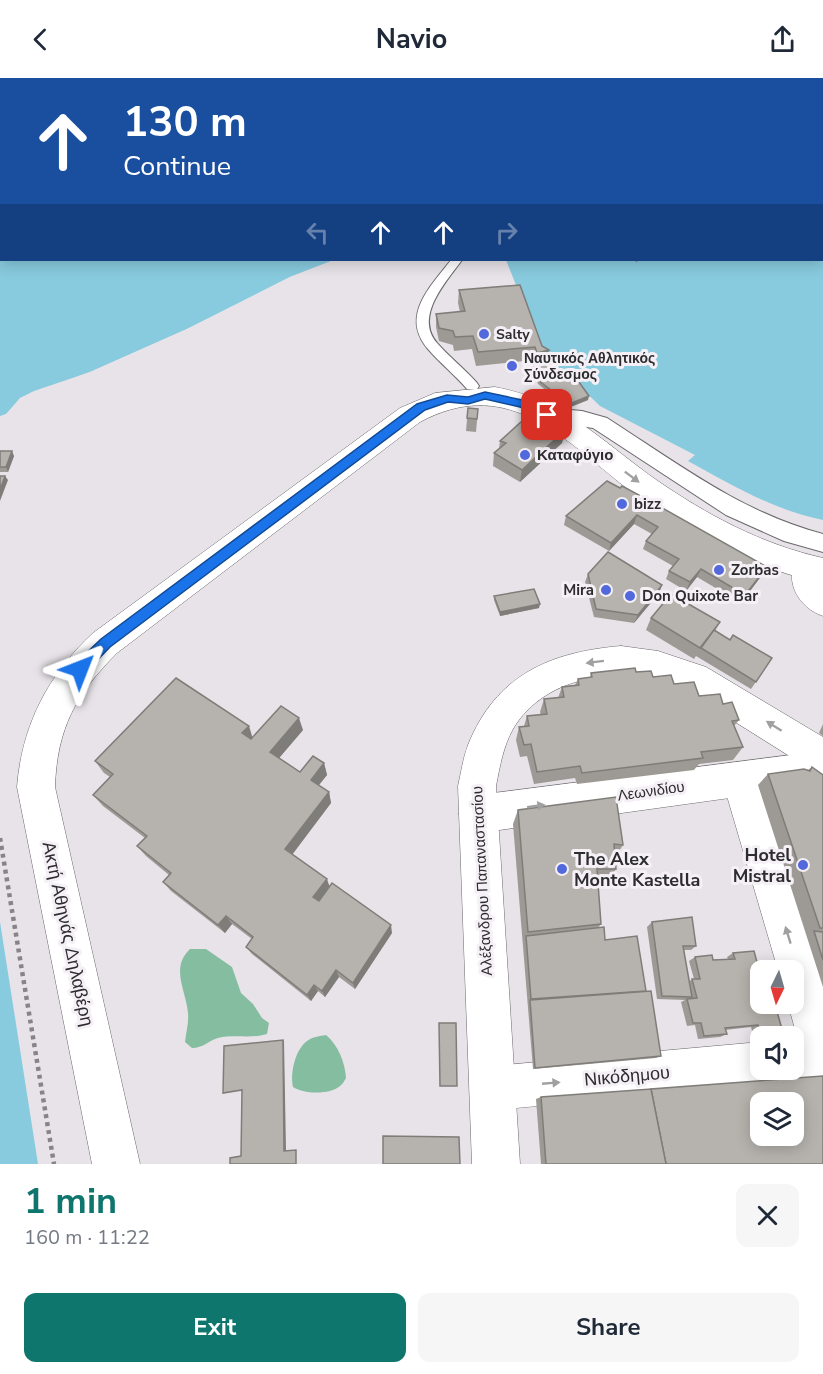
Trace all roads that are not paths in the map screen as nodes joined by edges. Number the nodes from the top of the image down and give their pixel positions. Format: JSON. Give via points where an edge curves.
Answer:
{"nodes":[{"id":1,"x":455,"y":261,"type":"edge"},
{"id":2,"x":462,"y":391,"type":"junction"},
{"id":3,"x":818,"y":560,"type":"edge"},
{"id":4,"x":823,"y":603,"type":"edge"},
{"id":5,"x":823,"y":757,"type":"edge"},
{"id":6,"x":823,"y":768,"type":"edge"},
{"id":7,"x":740,"y":779,"type":"junction"},
{"id":8,"x":478,"y":813,"type":"junction"},
{"id":9,"x":823,"y":1051,"type":"edge"},
{"id":10,"x":823,"y":1059,"type":"edge"},
{"id":11,"x":804,"y":1061,"type":"edge"},
{"id":12,"x":750,"y":1065,"type":"edge"},
{"id":13,"x":493,"y":1088,"type":"junction"},
{"id":14,"x":116,"y":1164,"type":"edge"},
{"id":15,"x":496,"y":1164,"type":"edge"}],
"edges":[{"from":1,"to":2,"type":"lane","via":[[426,305],[420,322],[426,339]]},
{"from":2,"to":3,"type":"street","via":[[507,399],[547,415],[694,519],[746,546]]},
{"from":2,"to":14,"type":"street","name":"Ακτή Αθηνάς Δηλαβέρη","via":[[421,407],[105,643],[80,669],[55,706],[39,748],[36,787]]},
{"from":3,"to":4,"type":"street","via":[[809,590]]},
{"from":5,"to":8,"type":"street","name":"Αλέξανδρου Παπαναστασίου","one_way":true,"via":[[684,673],[643,662],[592,662],[538,681],[503,713],[482,756]]},
{"from":6,"to":7,"type":"street","name":"Λεωνιδίου"},
{"from":8,"to":7,"type":"street","name":"Λεωνιδίου","one_way":true},
{"from":9,"to":7,"type":"street","one_way":true},
{"from":8,"to":13,"type":"street","name":"Αλέξανδρου Παπαναστασίου"},
{"from":10,"to":11,"type":"street"},
{"from":13,"to":12,"type":"street","name":"Νικόδημου","one_way":true},
{"from":13,"to":15,"type":"street","name":"Αλέξανδρου Παπαναστασίου"}]}
